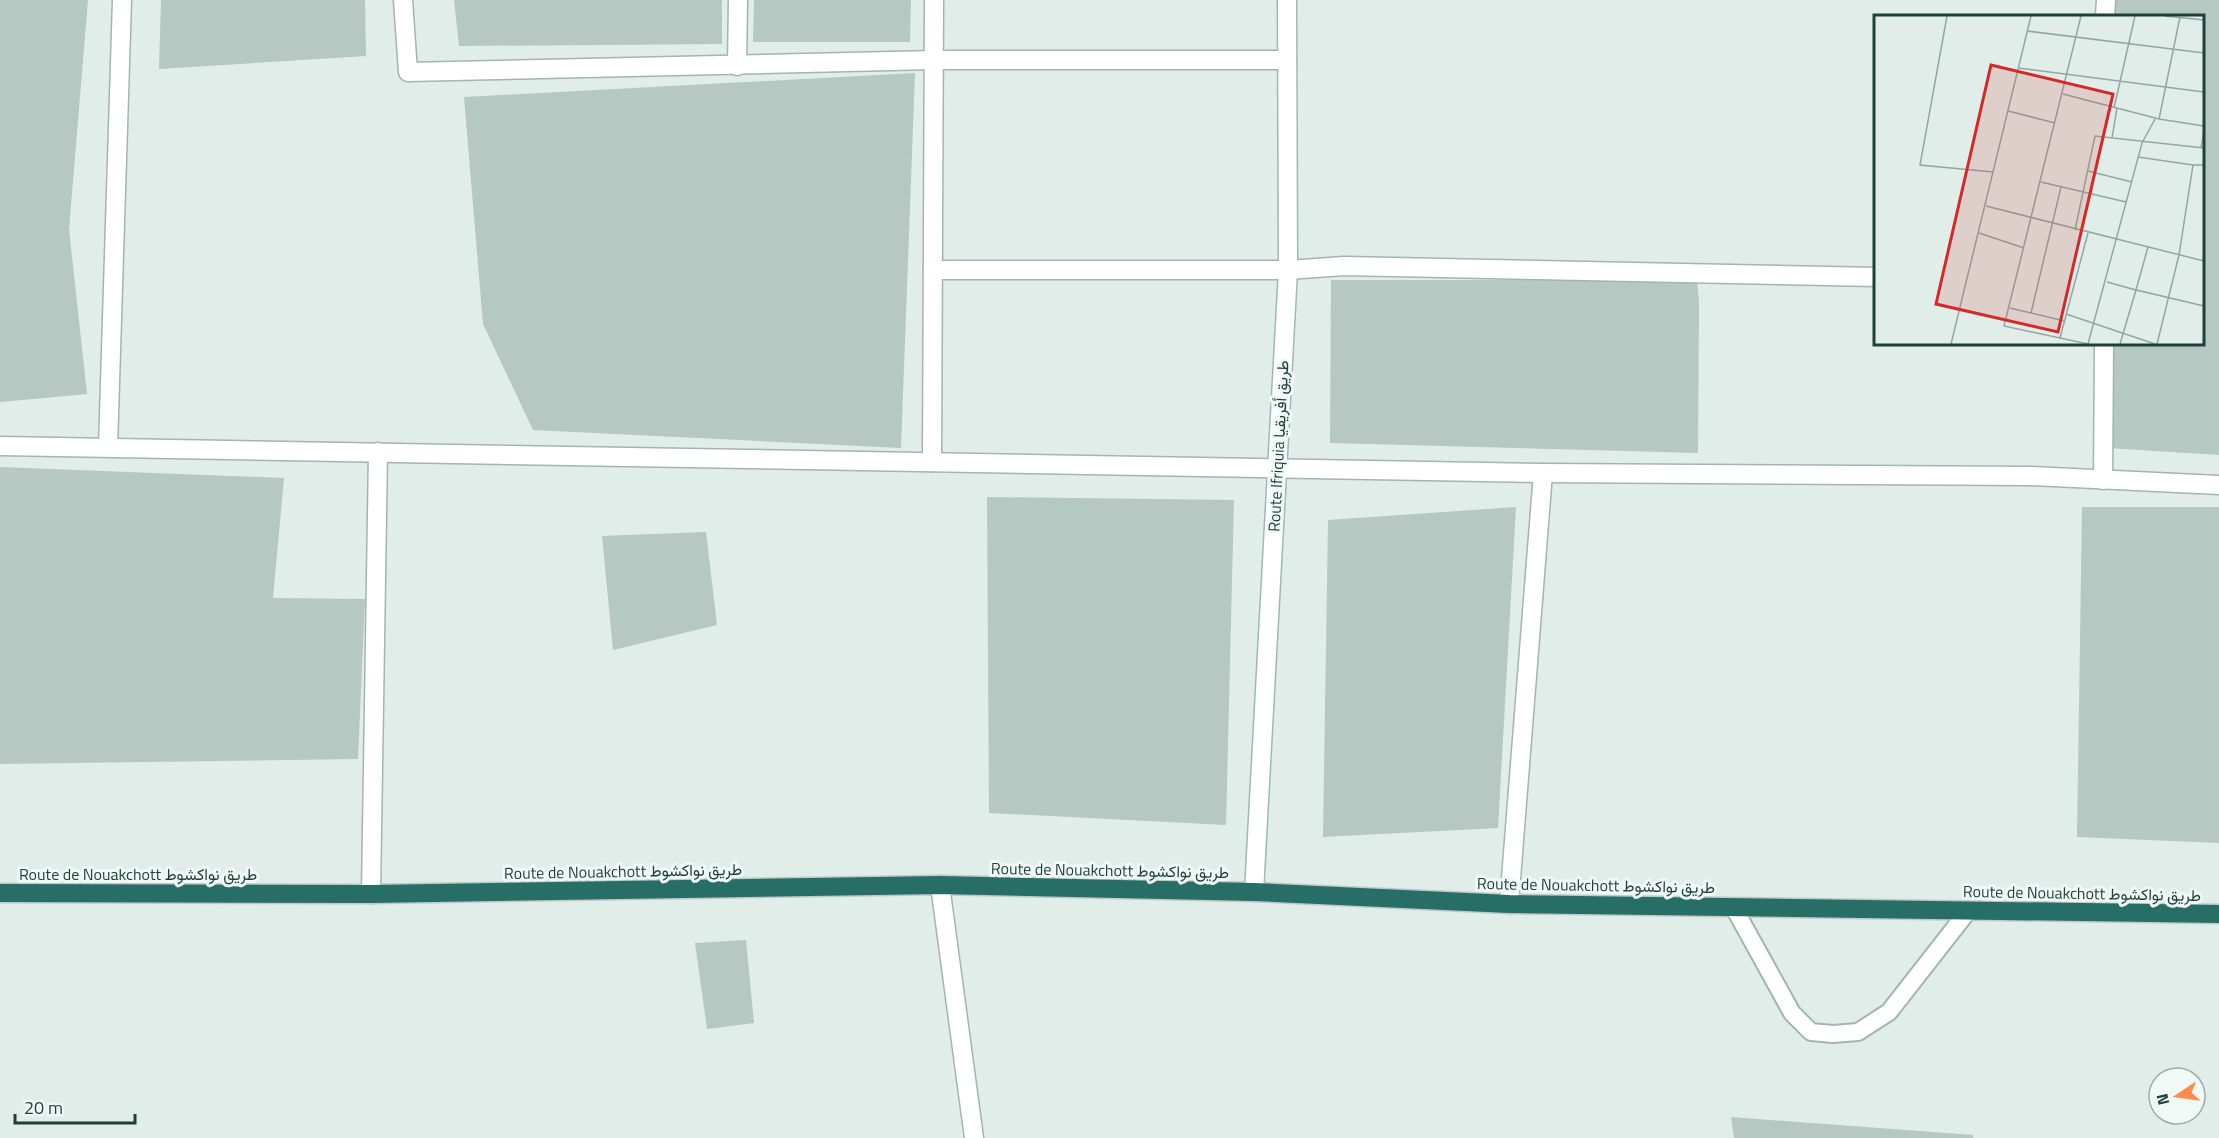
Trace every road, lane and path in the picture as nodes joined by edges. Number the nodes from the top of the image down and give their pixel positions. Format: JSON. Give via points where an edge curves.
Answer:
{"nodes":[{"id":1,"x":122,"y":0,"type":"edge"},
{"id":2,"x":403,"y":0,"type":"edge"},
{"id":3,"x":738,"y":0,"type":"edge"},
{"id":4,"x":934,"y":0,"type":"edge"},
{"id":5,"x":1287,"y":0,"type":"edge"},
{"id":6,"x":2106,"y":0,"type":"edge"},
{"id":7,"x":2105,"y":15,"type":"edge"},
{"id":8,"x":934,"y":60,"type":"junction"},
{"id":9,"x":1287,"y":60,"type":"junction"},
{"id":10,"x":737,"y":66,"type":"junction"},
{"id":11,"x":933,"y":270,"type":"junction"},
{"id":12,"x":1288,"y":270,"type":"junction"},
{"id":13,"x":1874,"y":277,"type":"edge"},
{"id":14,"x":2104,"y":345,"type":"edge"},
{"id":15,"x":0,"y":446,"type":"edge"},
{"id":16,"x":108,"y":447,"type":"junction"},
{"id":17,"x":378,"y":452,"type":"junction"},
{"id":18,"x":932,"y":462,"type":"junction"},
{"id":19,"x":1278,"y":469,"type":"junction"},
{"id":20,"x":1543,"y":473,"type":"junction"},
{"id":21,"x":2103,"y":480,"type":"junction"},
{"id":22,"x":2219,"y":485,"type":"edge"},
{"id":23,"x":940,"y":885,"type":"junction"},
{"id":24,"x":1254,"y":892,"type":"junction"},
{"id":25,"x":0,"y":893,"type":"edge"},
{"id":26,"x":371,"y":894,"type":"junction"},
{"id":27,"x":1509,"y":904,"type":"junction"},
{"id":28,"x":1734,"y":908,"type":"junction"},
{"id":29,"x":1968,"y":911,"type":"junction"},
{"id":30,"x":2219,"y":914,"type":"edge"},
{"id":31,"x":974,"y":1138,"type":"edge"}],
"edges":[{"from":1,"to":16,"type":"street"},
{"from":2,"to":10,"type":"street","via":[[408,72]]},
{"from":3,"to":10,"type":"street"},
{"from":4,"to":8,"type":"street"},
{"from":5,"to":9,"type":"street","name":"Route Ifriquia طريق أفريقيا"},
{"from":6,"to":7,"type":"street"},
{"from":8,"to":9,"type":"street"},
{"from":8,"to":10,"type":"street"},
{"from":8,"to":11,"type":"street"},
{"from":9,"to":12,"type":"street","name":"Route Ifriquia طريق أفريقيا"},
{"from":11,"to":12,"type":"street"},
{"from":11,"to":18,"type":"street"},
{"from":12,"to":13,"type":"street","via":[[1344,266]]},
{"from":12,"to":19,"type":"street","name":"Route Ifriquia طريق أفريقيا"},
{"from":14,"to":21,"type":"street"},
{"from":15,"to":16,"type":"street"},
{"from":16,"to":17,"type":"street"},
{"from":17,"to":18,"type":"street"},
{"from":17,"to":26,"type":"street"},
{"from":18,"to":19,"type":"street"},
{"from":19,"to":20,"type":"street"},
{"from":19,"to":24,"type":"street","name":"Route Ifriquia طريق أفريقيا"},
{"from":20,"to":21,"type":"street","via":[[2030,476]]},
{"from":20,"to":27,"type":"street"},
{"from":21,"to":22,"type":"street"},
{"from":23,"to":24,"type":"highway","name":"Route de Nouakchott طريق نواكشوط"},
{"from":23,"to":26,"type":"highway","name":"Route de Nouakchott طريق نواكشوط"},
{"from":23,"to":31,"type":"street"},
{"from":24,"to":27,"type":"highway","name":"Route de Nouakchott طريق نواكشوط"},
{"from":25,"to":26,"type":"highway","name":"Route de Nouakchott طريق نواكشوط"},
{"from":27,"to":28,"type":"highway","name":"Route de Nouakchott طريق نواكشوط"},
{"from":28,"to":29,"type":"highway","name":"Route de Nouakchott طريق نواكشوط"},
{"from":28,"to":29,"type":"lane","via":[[1792,1013],[1811,1032],[1833,1034],[1858,1032],[1889,1012]]},
{"from":29,"to":30,"type":"highway","name":"Route de Nouakchott طريق نواكشوط"}]}
